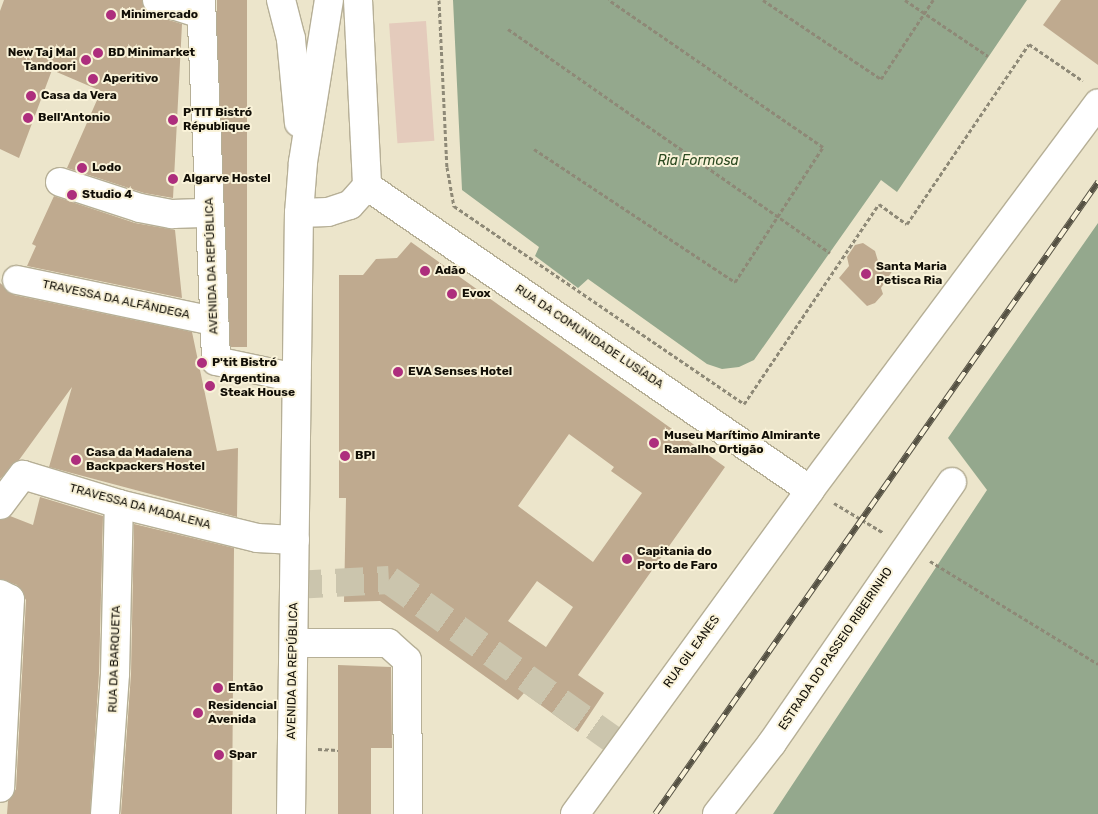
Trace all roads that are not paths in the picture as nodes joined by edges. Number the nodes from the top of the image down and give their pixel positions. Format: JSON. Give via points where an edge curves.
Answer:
{"nodes":[{"id":1,"x":157,"y":0,"type":"edge"},
{"id":2,"x":281,"y":0,"type":"edge"},
{"id":3,"x":329,"y":0,"type":"edge"},
{"id":4,"x":358,"y":0,"type":"edge"},
{"id":5,"x":201,"y":7,"type":"edge"},
{"id":6,"x":1094,"y":95,"type":"edge"},
{"id":7,"x":303,"y":162,"type":"junction"},
{"id":8,"x":60,"y":182,"type":"dead end"},
{"id":9,"x":367,"y":186,"type":"junction"},
{"id":10,"x":299,"y":212,"type":"junction"},
{"id":11,"x":210,"y":213,"type":"junction"},
{"id":12,"x":17,"y":280,"type":"dead end"},
{"id":13,"x":214,"y":321,"type":"junction"},
{"id":14,"x":296,"y":378,"type":"junction"},
{"id":15,"x":952,"y":482,"type":"dead end"},
{"id":16,"x":810,"y":490,"type":"junction"},
{"id":17,"x":119,"y":504,"type":"junction"},
{"id":18,"x":0,"y":506,"type":"edge"},
{"id":19,"x":295,"y":540,"type":"junction"},
{"id":20,"x":0,"y":594,"type":"edge"},
{"id":21,"x":294,"y":643,"type":"junction"},
{"id":22,"x":0,"y":788,"type":"edge"},
{"id":23,"x":105,"y":814,"type":"edge"},
{"id":24,"x":291,"y":814,"type":"edge"},
{"id":25,"x":408,"y":814,"type":"edge"},
{"id":26,"x":575,"y":814,"type":"edge"},
{"id":27,"x":717,"y":814,"type":"edge"}],
"edges":[{"from":1,"to":5,"type":"street"},
{"from":2,"to":7,"type":"street","name":"AVENIDA DA REPÚBLICA","via":[[291,39]]},
{"from":3,"to":7,"type":"street","name":"AVENIDA DA REPÚBLICA"},
{"from":4,"to":9,"type":"street"},
{"from":5,"to":11,"type":"street","name":"AVENIDA DA REPÚBLICA"},
{"from":6,"to":16,"type":"street","name":"RUA GIL EANES"},
{"from":7,"to":10,"type":"street","name":"AVENIDA DA REPÚBLICA"},
{"from":8,"to":11,"type":"street","via":[[140,208],[172,214]]},
{"from":9,"to":10,"type":"street","via":[[350,205],[328,212]]},
{"from":9,"to":16,"type":"street","name":"RUA DA COMUNIDADE LUSÍADA"},
{"from":10,"to":14,"type":"street","name":"AVENIDA DA REPÚBLICA"},
{"from":11,"to":13,"type":"street","name":"AVENIDA DA REPÚBLICA"},
{"from":12,"to":13,"type":"street","name":"TRAVESSA DA ALFÂNDEGA"},
{"from":13,"to":14,"type":"street","name":"AVENIDA DA REPÚBLICA","via":[[216,361]]},
{"from":14,"to":19,"type":"street","name":"AVENIDA DA REPÚBLICA"},
{"from":15,"to":27,"type":"street","name":"ESTRADA DO PASSEIO RIBEIRINHO","via":[[772,743]]},
{"from":16,"to":26,"type":"street","name":"RUA GIL EANES"},
{"from":17,"to":18,"type":"street","name":"TRAVESSA DA MADALENA","via":[[23,474]]},
{"from":17,"to":19,"type":"street","name":"TRAVESSA DA MADALENA","via":[[257,538]]},
{"from":17,"to":23,"type":"street","name":"RUA DA BARQUETA","via":[[115,674]]},
{"from":19,"to":21,"type":"street","name":"AVENIDA DA REPÚBLICA"},
{"from":20,"to":22,"type":"street","via":[[10,600]]},
{"from":21,"to":24,"type":"street","name":"AVENIDA DA REPÚBLICA"},
{"from":21,"to":25,"type":"street","via":[[388,643],[406,660]]}]}
